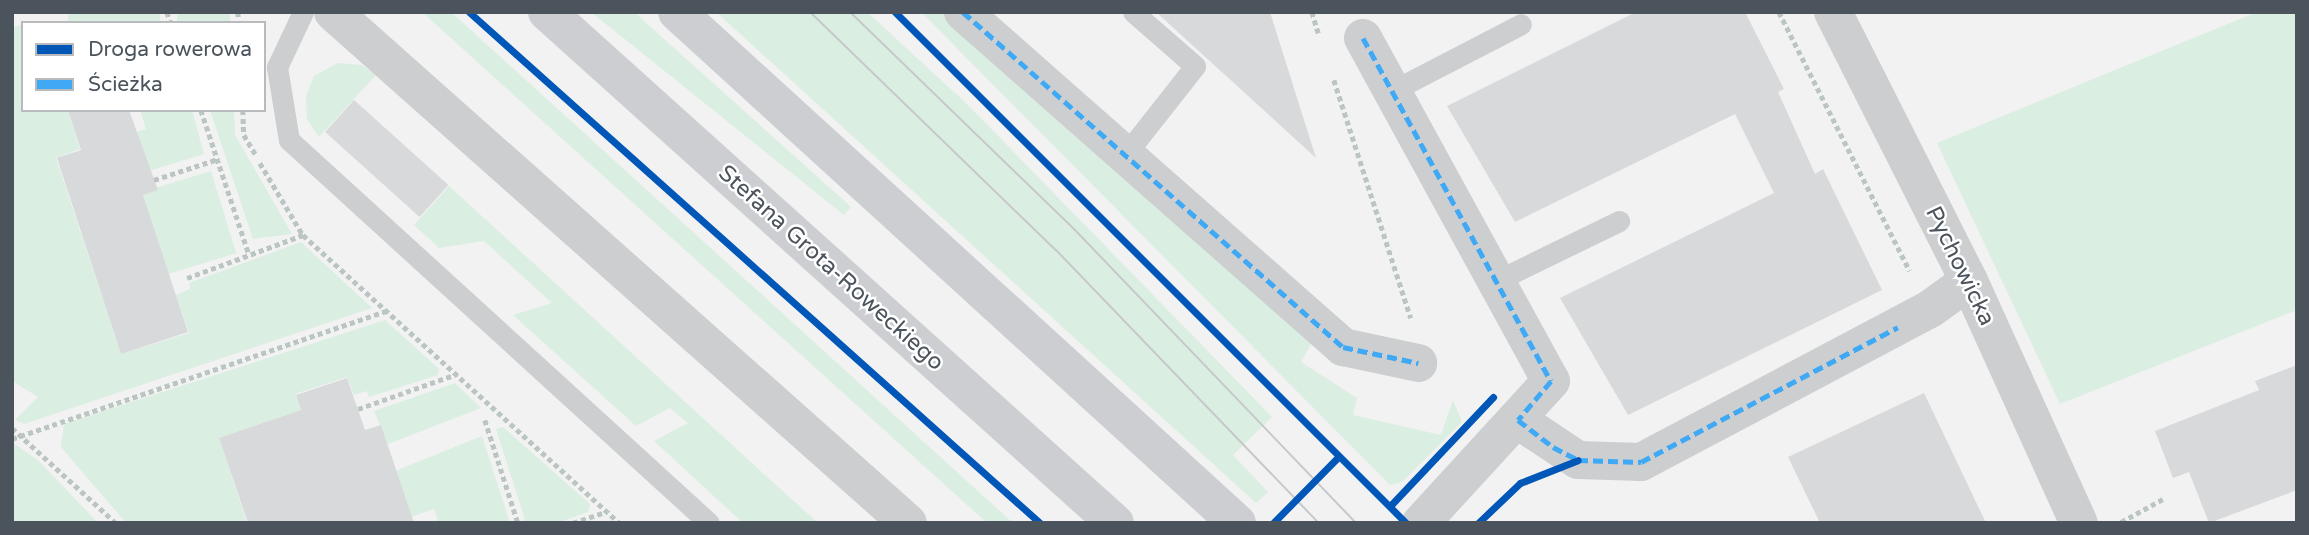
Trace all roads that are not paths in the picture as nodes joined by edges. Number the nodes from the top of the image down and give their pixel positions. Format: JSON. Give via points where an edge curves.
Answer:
{"nodes":[{"id":1,"x":303,"y":12,"type":"edge"},
{"id":2,"x":333,"y":12,"type":"edge"},
{"id":3,"x":547,"y":12,"type":"edge"},
{"id":4,"x":677,"y":12,"type":"edge"},
{"id":5,"x":963,"y":12,"type":"edge"},
{"id":6,"x":1133,"y":12,"type":"edge"},
{"id":7,"x":1833,"y":12,"type":"edge"},
{"id":8,"x":1521,"y":24,"type":"dead end"},
{"id":9,"x":1363,"y":38,"type":"dead end"},
{"id":10,"x":1392,"y":91,"type":"junction"},
{"id":11,"x":1125,"y":155,"type":"junction"},
{"id":12,"x":1619,"y":221,"type":"dead end"},
{"id":13,"x":1496,"y":281,"type":"junction"},
{"id":14,"x":1969,"y":281,"type":"junction"},
{"id":15,"x":1416,"y":344,"type":"road end"},
{"id":16,"x":1518,"y":420,"type":"junction"},
{"id":17,"x":709,"y":523,"type":"edge"},
{"id":18,"x":908,"y":523,"type":"edge"},
{"id":19,"x":1115,"y":523,"type":"edge"},
{"id":20,"x":1237,"y":523,"type":"edge"},
{"id":21,"x":1421,"y":523,"type":"edge"},
{"id":22,"x":2079,"y":523,"type":"edge"}],
"edges":[{"from":1,"to":17,"type":"lane","via":[[277,68],[289,140]]},
{"from":2,"to":18,"type":"street"},
{"from":3,"to":19,"type":"main road","name":"Stefana Grota-Roweckiego"},
{"from":4,"to":20,"type":"main road"},
{"from":5,"to":11,"type":"street"},
{"from":6,"to":11,"type":"lane","via":[[1195,66]]},
{"from":7,"to":14,"type":"street","name":"Pychowicka"},
{"from":8,"to":10,"type":"lane"},
{"from":9,"to":10,"type":"street"},
{"from":10,"to":13,"type":"street"},
{"from":11,"to":15,"type":"street","via":[[1343,346]]},
{"from":12,"to":13,"type":"lane"},
{"from":13,"to":16,"type":"street","via":[[1551,381]]},
{"from":14,"to":16,"type":"street","via":[[1930,309],[1641,463],[1578,460]]},
{"from":14,"to":22,"type":"street","name":"Pychowicka"},
{"from":16,"to":21,"type":"street"}]}
